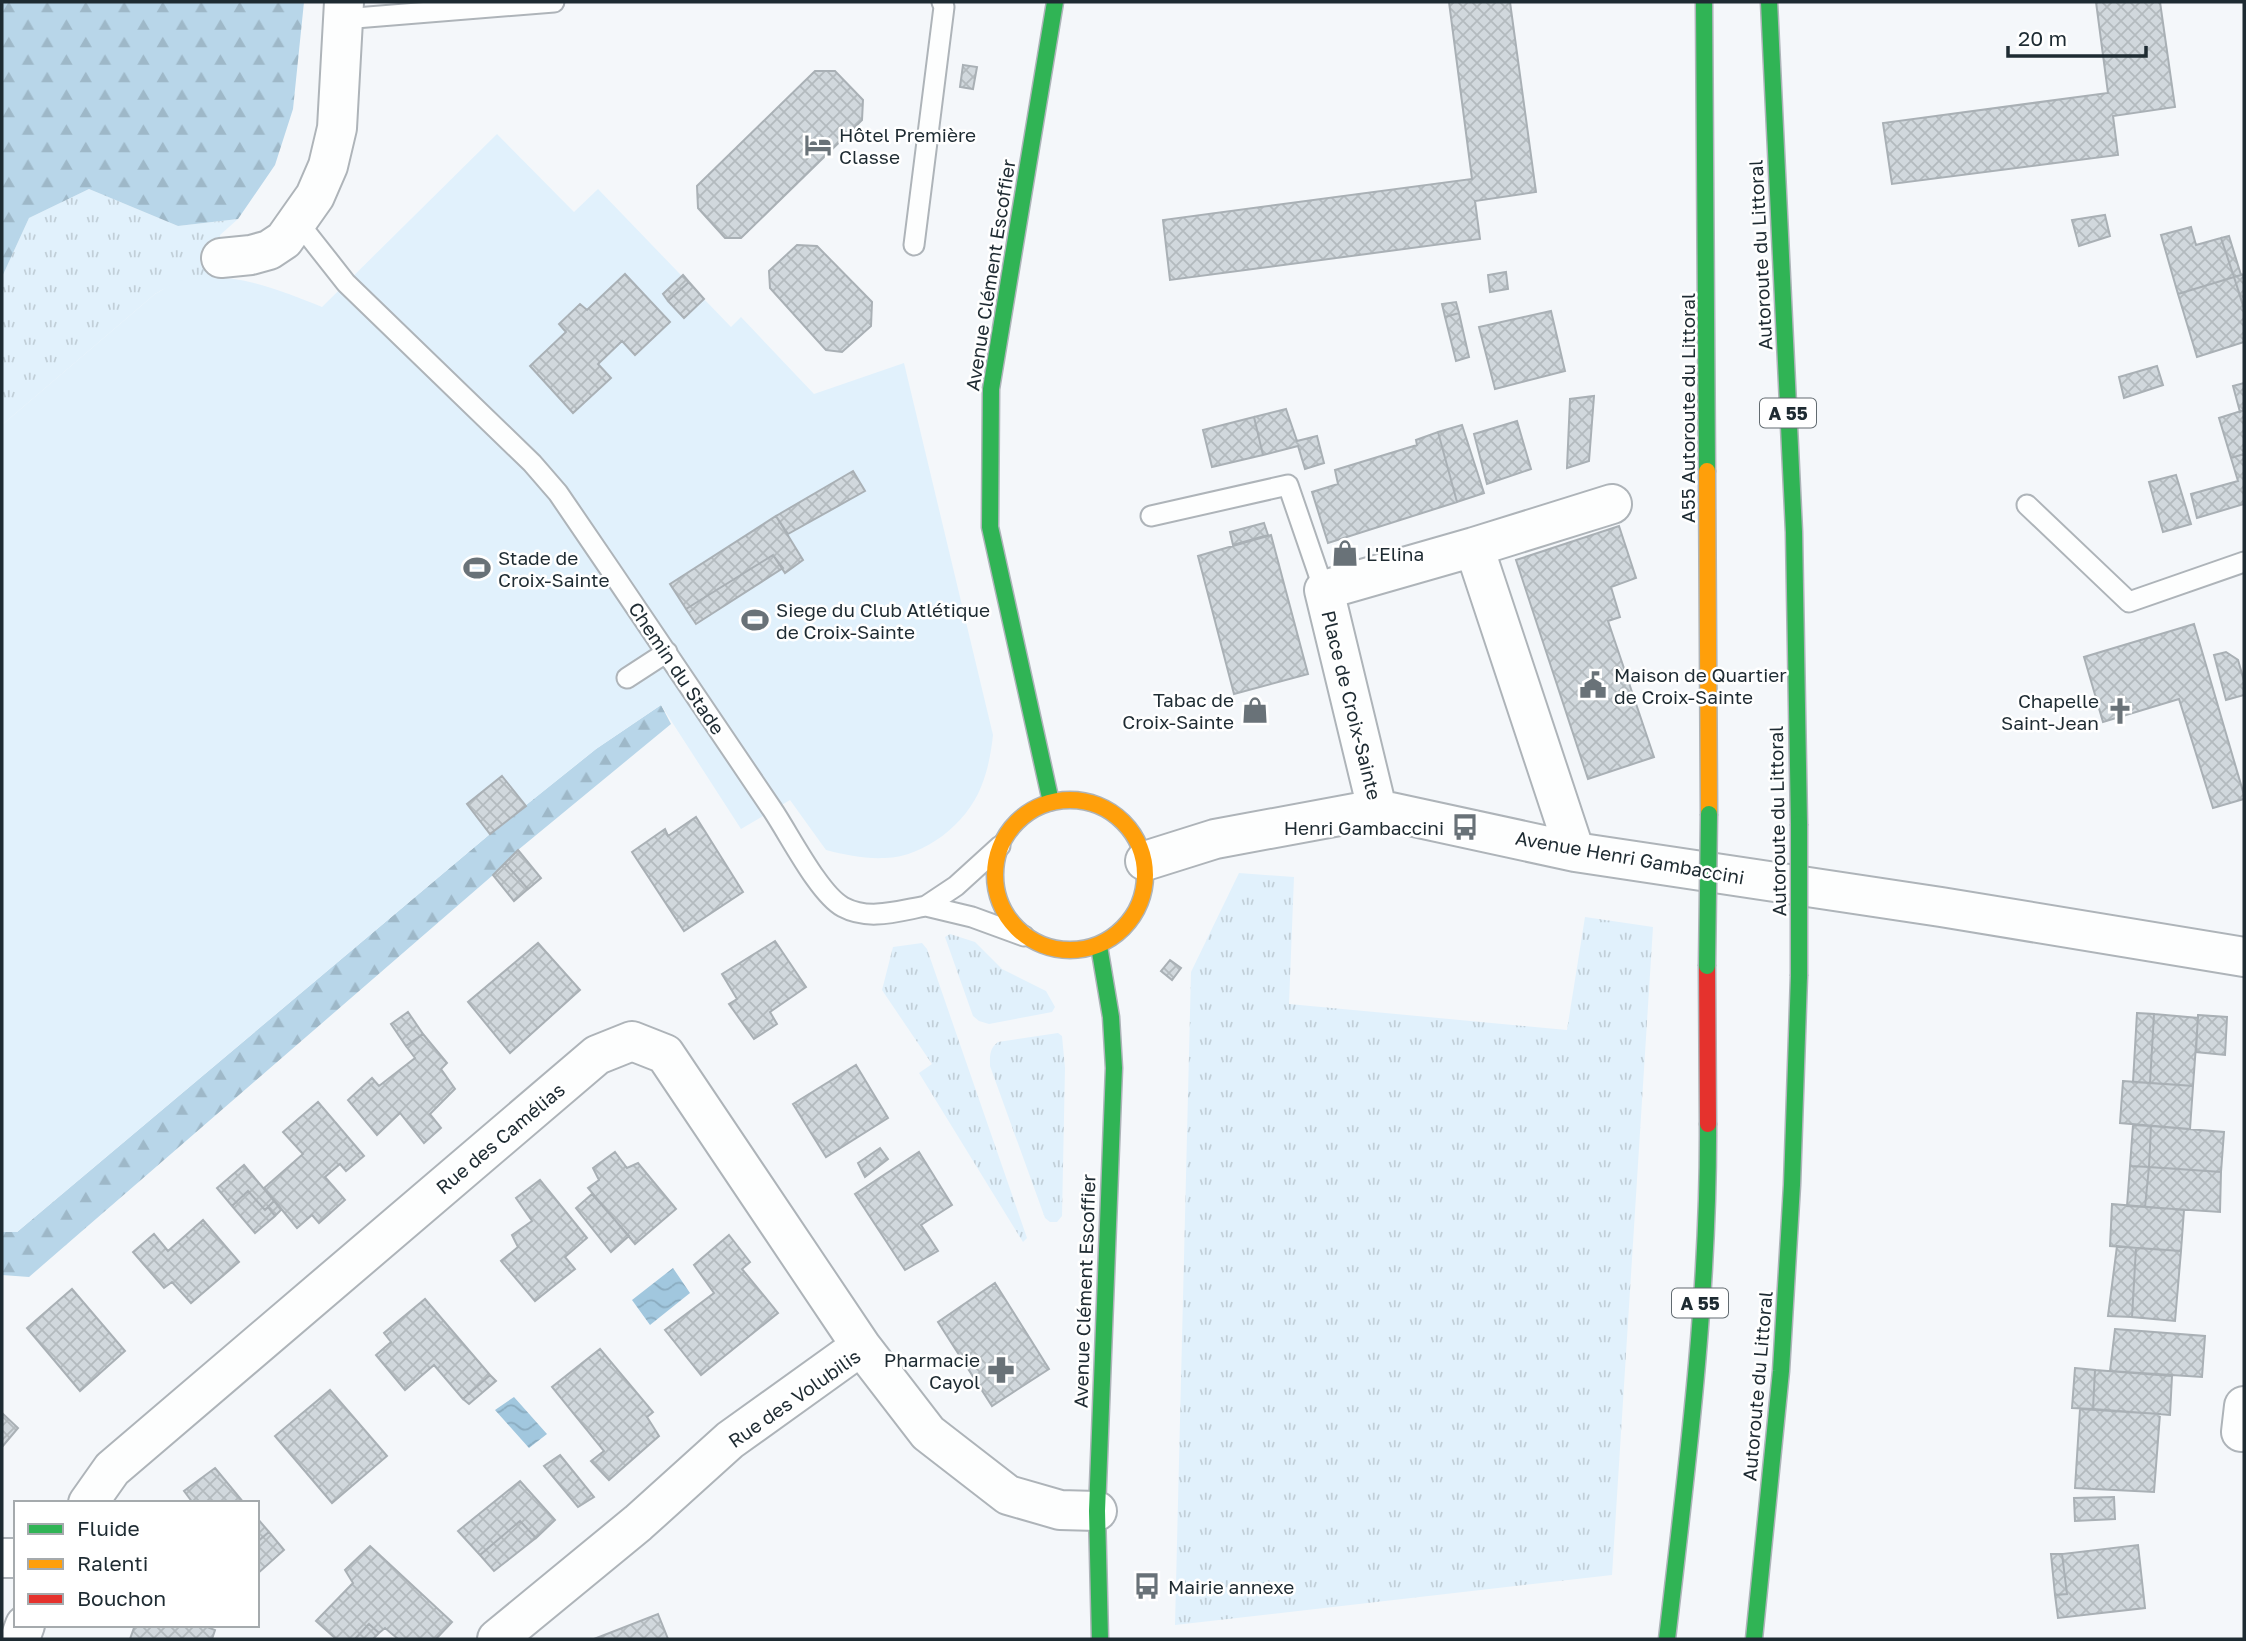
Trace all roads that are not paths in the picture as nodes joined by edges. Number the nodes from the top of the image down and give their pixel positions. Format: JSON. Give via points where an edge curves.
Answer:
{"nodes":[{"id":1,"x":554,"y":2,"type":"edge"},
{"id":2,"x":942,"y":2,"type":"edge"},
{"id":3,"x":1055,"y":2,"type":"edge"},
{"id":4,"x":1704,"y":2,"type":"edge"},
{"id":5,"x":1769,"y":2,"type":"edge"},
{"id":6,"x":344,"y":10,"type":"edge"},
{"id":7,"x":298,"y":222,"type":"junction"},
{"id":8,"x":914,"y":245,"type":"dead end"},
{"id":9,"x":221,"y":258,"type":"dead end"},
{"id":10,"x":1612,"y":504,"type":"dead end"},
{"id":11,"x":2027,"y":505,"type":"dead end"},
{"id":12,"x":1151,"y":516,"type":"dead end"},
{"id":13,"x":1474,"y":547,"type":"junction"},
{"id":14,"x":2244,"y":562,"type":"edge"},
{"id":15,"x":1324,"y":590,"type":"junction"},
{"id":16,"x":667,"y":652,"type":"junction"},
{"id":17,"x":626,"y":678,"type":"dead end"},
{"id":18,"x":1051,"y":802,"type":"junction"},
{"id":19,"x":1377,"y":809,"type":"junction"},
{"id":20,"x":1000,"y":846,"type":"junction"},
{"id":21,"x":1575,"y":852,"type":"junction"},
{"id":22,"x":1145,"y":861,"type":"junction"},
{"id":23,"x":926,"y":906,"type":"junction"},
{"id":24,"x":1024,"y":936,"type":"junction"},
{"id":25,"x":1099,"y":946,"type":"junction"},
{"id":26,"x":2244,"y":957,"type":"edge"},
{"id":27,"x":861,"y":1346,"type":"junction"},
{"id":28,"x":89,"y":1501,"type":"edge"},
{"id":29,"x":1097,"y":1511,"type":"junction"},
{"id":30,"x":497,"y":1639,"type":"edge"},
{"id":31,"x":1100,"y":1639,"type":"edge"},
{"id":32,"x":1668,"y":1639,"type":"edge"},
{"id":33,"x":1754,"y":1639,"type":"edge"}],
"edges":[{"from":1,"to":6,"type":"lane"},
{"from":2,"to":8,"type":"lane"},
{"from":3,"to":18,"type":"main road","name":"Avenue Clément Escoffier","via":[[991,389],[990,513]]},
{"from":4,"to":32,"type":"main road","name":"A55 Autoroute du Littoral","number":"A 55","bridge":true,"via":[[1708,1177],[1695,1403]]},
{"from":5,"to":33,"type":"main road","name":"Autoroute du Littoral","number":"A 55","bridge":true,"via":[[1794,532],[1800,976],[1781,1371]]},
{"from":6,"to":7,"type":"street","via":[[337,128],[328,166]]},
{"from":7,"to":9,"type":"street","via":[[269,250]]},
{"from":7,"to":16,"type":"lane","name":"Chemin du Stade","via":[[346,283],[558,493]]},
{"from":10,"to":13,"type":"street","name":"Place de Croix-Sainte"},
{"from":11,"to":14,"type":"lane","via":[[2129,602]]},
{"from":12,"to":15,"type":"lane","via":[[1288,485]]},
{"from":13,"to":15,"type":"street","name":"Place de Croix-Sainte"},
{"from":13,"to":21,"type":"street"},
{"from":15,"to":19,"type":"street","name":"Place de Croix-Sainte"},
{"from":16,"to":17,"type":"lane"},
{"from":16,"to":23,"type":"lane","name":"Chemin du Stade","via":[[827,896],[860,914]]},
{"from":18,"to":20,"type":"main road","via":[[1030,811]]},
{"from":18,"to":22,"type":"main road","via":[[1076,800],[1100,806],[1121,819],[1136,838]]},
{"from":19,"to":21,"type":"street","name":"Avenue Henri Gambaccini"},
{"from":19,"to":22,"type":"street","name":"Avenue Henri Gambaccini","via":[[1215,839]]},
{"from":20,"to":23,"type":"lane","name":"Chemin du Stade"},
{"from":20,"to":24,"type":"main road","via":[[994,882],[1006,916]]},
{"from":21,"to":26,"type":"street","name":"Avenue Henri Gambaccini"},
{"from":22,"to":25,"type":"main road","via":[[1145,887],[1137,912],[1121,932]]},
{"from":23,"to":24,"type":"lane","name":"Chemin du Stade"},
{"from":24,"to":25,"type":"main road","via":[[1047,948],[1074,952]]},
{"from":25,"to":29,"type":"main road","name":"Avenue Clément Escoffier","via":[[1114,1068]]},
{"from":27,"to":28,"type":"street","name":"Rue des Camélias","via":[[665,1054],[632,1041],[597,1055],[112,1469]]},
{"from":27,"to":29,"type":"street","name":"Rue des Volubilis","via":[[928,1433],[1008,1495],[1060,1510]]},
{"from":27,"to":30,"type":"street","name":"Rue des Volubilis","via":[[730,1440]]},
{"from":29,"to":31,"type":"main road","name":"Avenue Clément Escoffier"}]}
